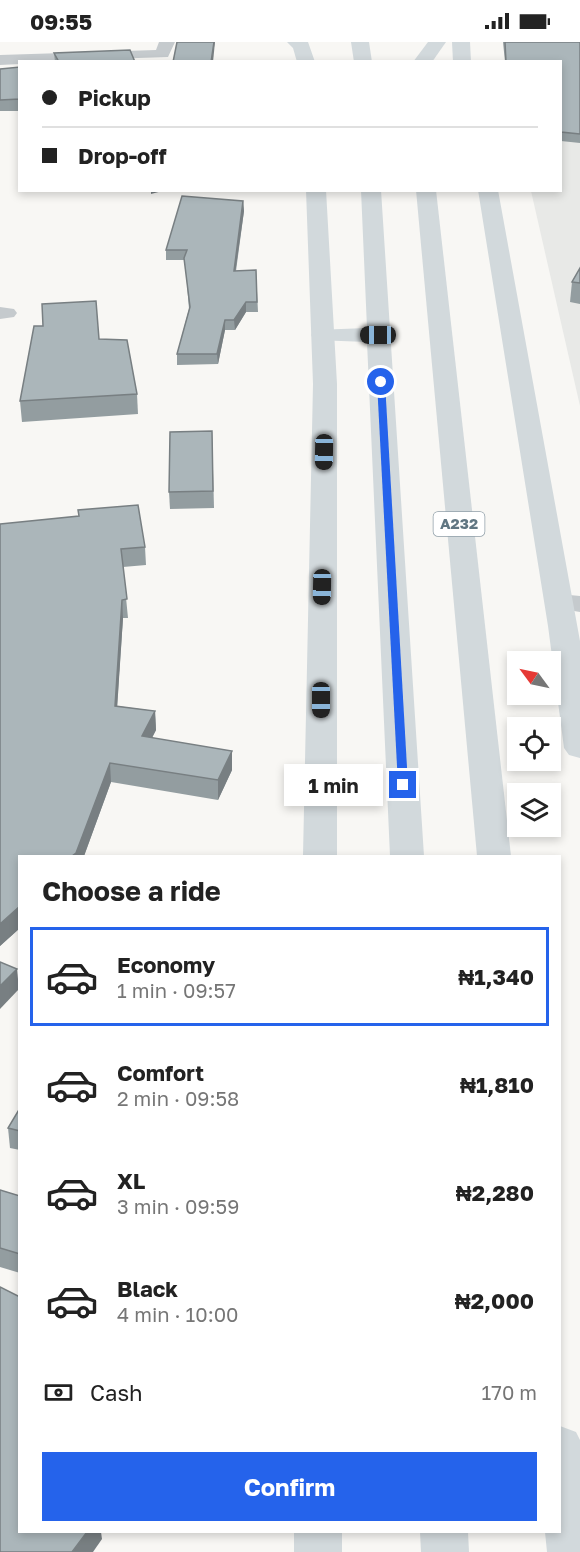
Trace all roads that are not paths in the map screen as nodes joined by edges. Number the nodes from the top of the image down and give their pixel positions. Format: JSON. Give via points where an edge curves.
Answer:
{"nodes":[{"id":1,"x":296,"y":42,"type":"edge"},
{"id":2,"x":360,"y":42,"type":"edge"},
{"id":3,"x":437,"y":42,"type":"edge"},
{"id":4,"x":461,"y":42,"type":"edge"},
{"id":5,"x":164,"y":52,"type":"edge"},
{"id":6,"x":414,"y":58,"type":"edge"},
{"id":7,"x":0,"y":60,"type":"edge"},
{"id":8,"x":305,"y":60,"type":"edge"},
{"id":9,"x":363,"y":60,"type":"edge"},
{"id":10,"x":462,"y":60,"type":"edge"},
{"id":11,"x":316,"y":192,"type":"edge"},
{"id":12,"x":371,"y":192,"type":"edge"},
{"id":13,"x":426,"y":192,"type":"edge"},
{"id":14,"x":488,"y":192,"type":"edge"},
{"id":15,"x":323,"y":335,"type":"junction"},
{"id":16,"x":378,"y":335,"type":"junction"},
{"id":17,"x":570,"y":603,"type":"edge"},
{"id":18,"x":576,"y":683,"type":"edge"},
{"id":19,"x":580,"y":748,"type":"edge"},
{"id":20,"x":320,"y":855,"type":"edge"},
{"id":21,"x":407,"y":855,"type":"edge"},
{"id":22,"x":494,"y":855,"type":"edge"},
{"id":23,"x":561,"y":1456,"type":"edge"},
{"id":24,"x":318,"y":1533,"type":"edge"},
{"id":25,"x":444,"y":1533,"type":"edge"},
{"id":26,"x":318,"y":1552,"type":"edge"},
{"id":27,"x":445,"y":1552,"type":"edge"},
{"id":28,"x":571,"y":1552,"type":"edge"}],
"edges":[{"from":1,"to":8,"type":"main road","via":[[301,45]]},
{"from":2,"to":9,"type":"main road"},
{"from":3,"to":6,"type":"main road"},
{"from":4,"to":10,"type":"main road"},
{"from":5,"to":7,"type":"street"},
{"from":11,"to":15,"type":"main road"},
{"from":12,"to":16,"type":"main road"},
{"from":13,"to":22,"type":"main road","number":"A232"},
{"from":14,"to":17,"type":"main road"},
{"from":15,"to":16,"type":"main road"},
{"from":15,"to":20,"type":"main road"},
{"from":16,"to":21,"type":"main road"},
{"from":17,"to":18,"type":"main road"},
{"from":18,"to":19,"type":"main road"},
{"from":23,"to":28,"type":"main road"},
{"from":24,"to":26,"type":"main road"},
{"from":25,"to":27,"type":"main road"}]}
